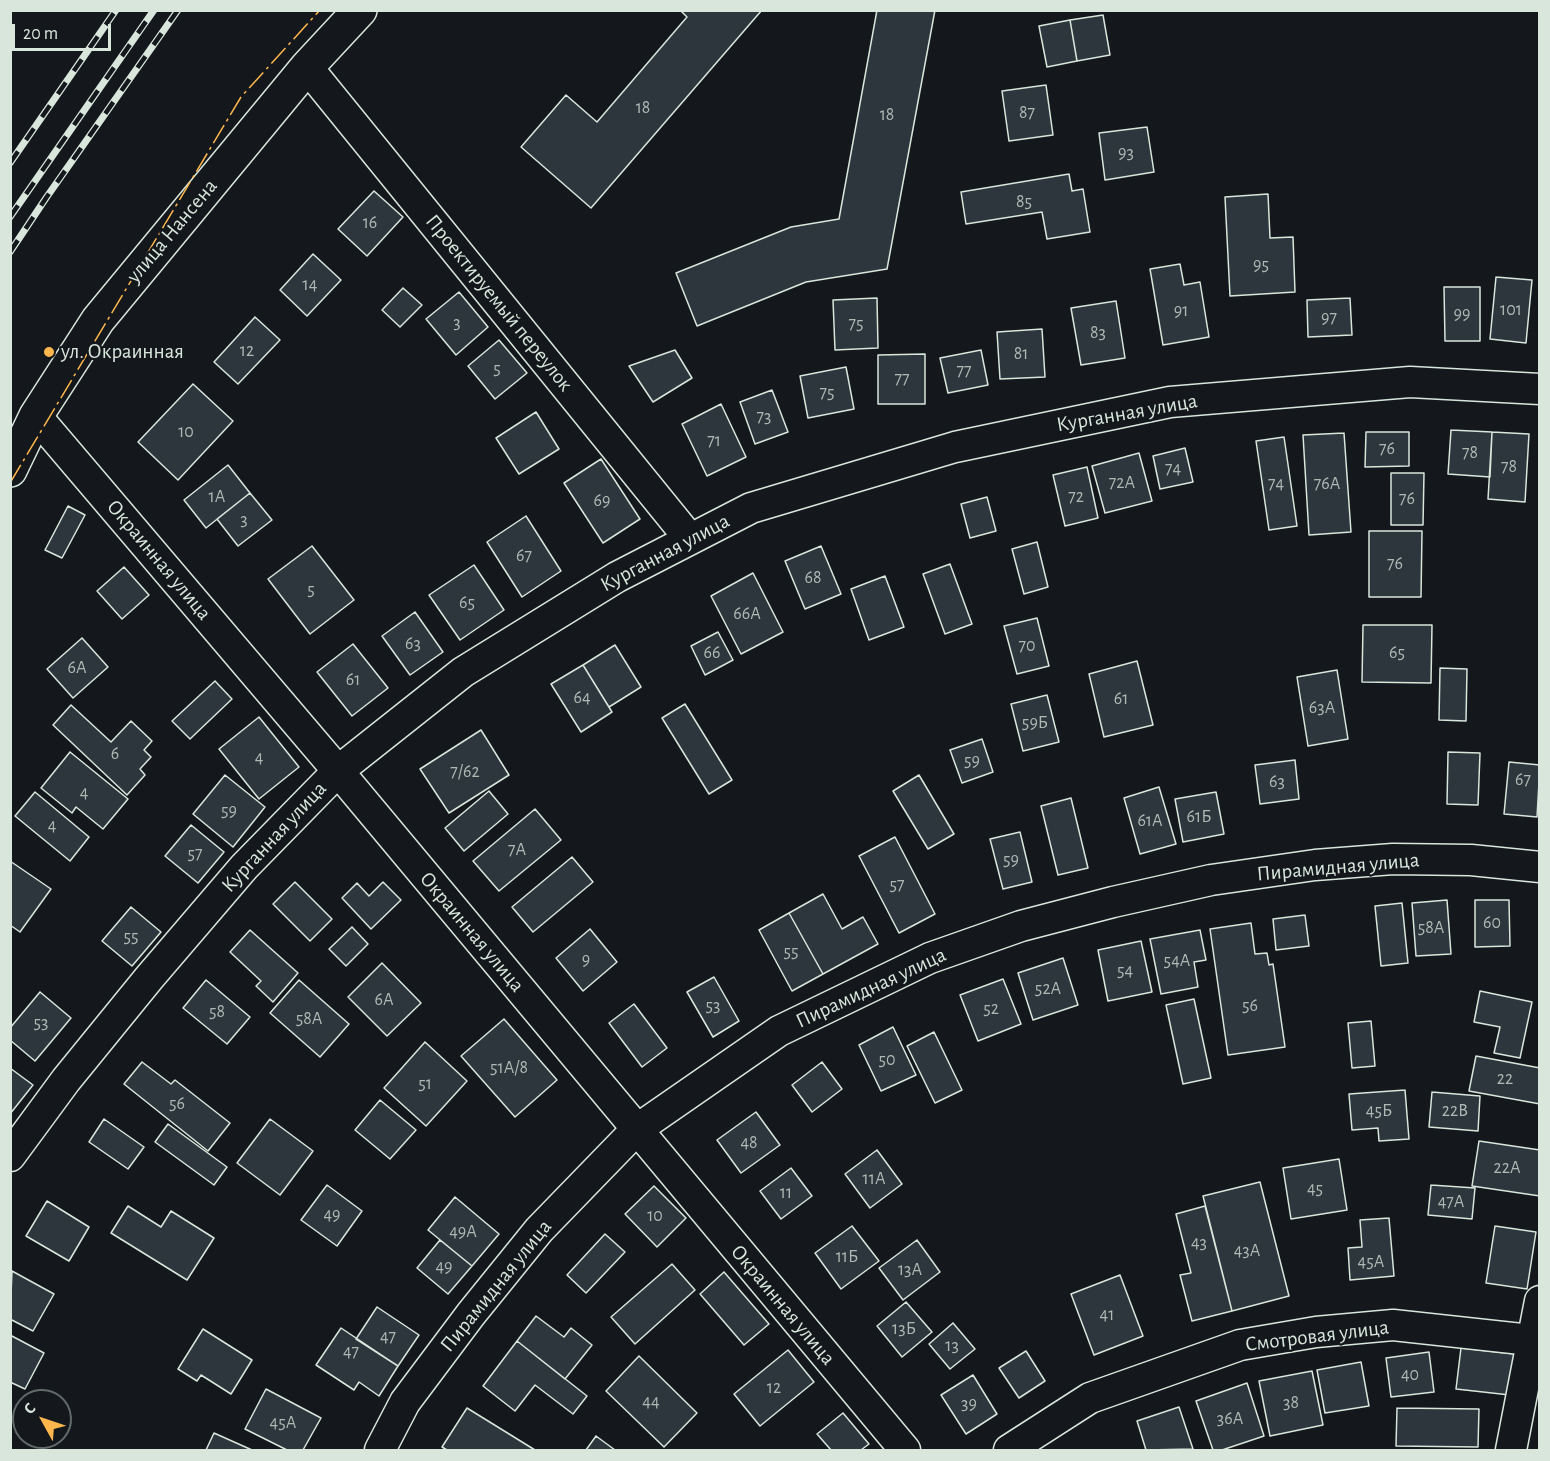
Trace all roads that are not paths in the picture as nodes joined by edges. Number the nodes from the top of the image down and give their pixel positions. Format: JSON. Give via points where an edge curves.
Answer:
{"nodes":[{"id":1,"x":360,"y":10,"type":"edge"},
{"id":2,"x":308,"y":67,"type":"junction"},
{"id":3,"x":1539,"y":389,"type":"edge"},
{"id":4,"x":36,"y":416,"type":"junction"},
{"id":5,"x":10,"y":470,"type":"edge"},
{"id":6,"x":690,"y":539,"type":"junction"},
{"id":7,"x":338,"y":771,"type":"junction"},
{"id":8,"x":1539,"y":867,"type":"edge"},
{"id":9,"x":636,"y":1130,"type":"junction"},
{"id":10,"x":10,"y":1156,"type":"edge"},
{"id":11,"x":1539,"y":1301,"type":"edge"},
{"id":12,"x":1535,"y":1340,"type":"edge"},
{"id":13,"x":380,"y":1450,"type":"edge"},
{"id":14,"x":905,"y":1450,"type":"edge"},
{"id":15,"x":1009,"y":1450,"type":"edge"},
{"id":16,"x":1511,"y":1450,"type":"edge"}],
"edges":[{"from":1,"to":2,"type":"main road","name":"улица Нансена"},
{"from":2,"to":4,"type":"main road","name":"улица Нансена","via":[[98,320]]},
{"from":2,"to":6,"type":"street","name":"Проектируемый переулок"},
{"from":3,"to":6,"type":"street","name":"Курганная улица","via":[[1410,382],[1170,402],[955,447],[751,508]]},
{"from":4,"to":5,"type":"main road","name":"улица Нансена"},
{"from":4,"to":7,"type":"street","name":"Окраинная улица"},
{"from":6,"to":7,"type":"street","name":"Курганная улица","via":[[617,577],[464,672]]},
{"from":7,"to":9,"type":"street","name":"Окраинная улица"},
{"from":7,"to":10,"type":"street","name":"Курганная улица","via":[[244,867],[149,978]]},
{"from":8,"to":9,"type":"street","name":"Пирамидная улица","via":[[1393,859],[1314,865],[1211,880],[1021,926],[930,958],[779,1032]]},
{"from":9,"to":13,"type":"street","name":"Пирамидная улица","via":[[539,1230],[471,1314],[405,1402]]},
{"from":9,"to":14,"type":"street","name":"Окраинная улица"},
{"from":11,"to":12,"type":"street"},
{"from":12,"to":15,"type":"street","name":"Смотровая улица","via":[[1393,1325],[1316,1332],[1240,1345],[1090,1398]]},
{"from":12,"to":16,"type":"street"}]}
